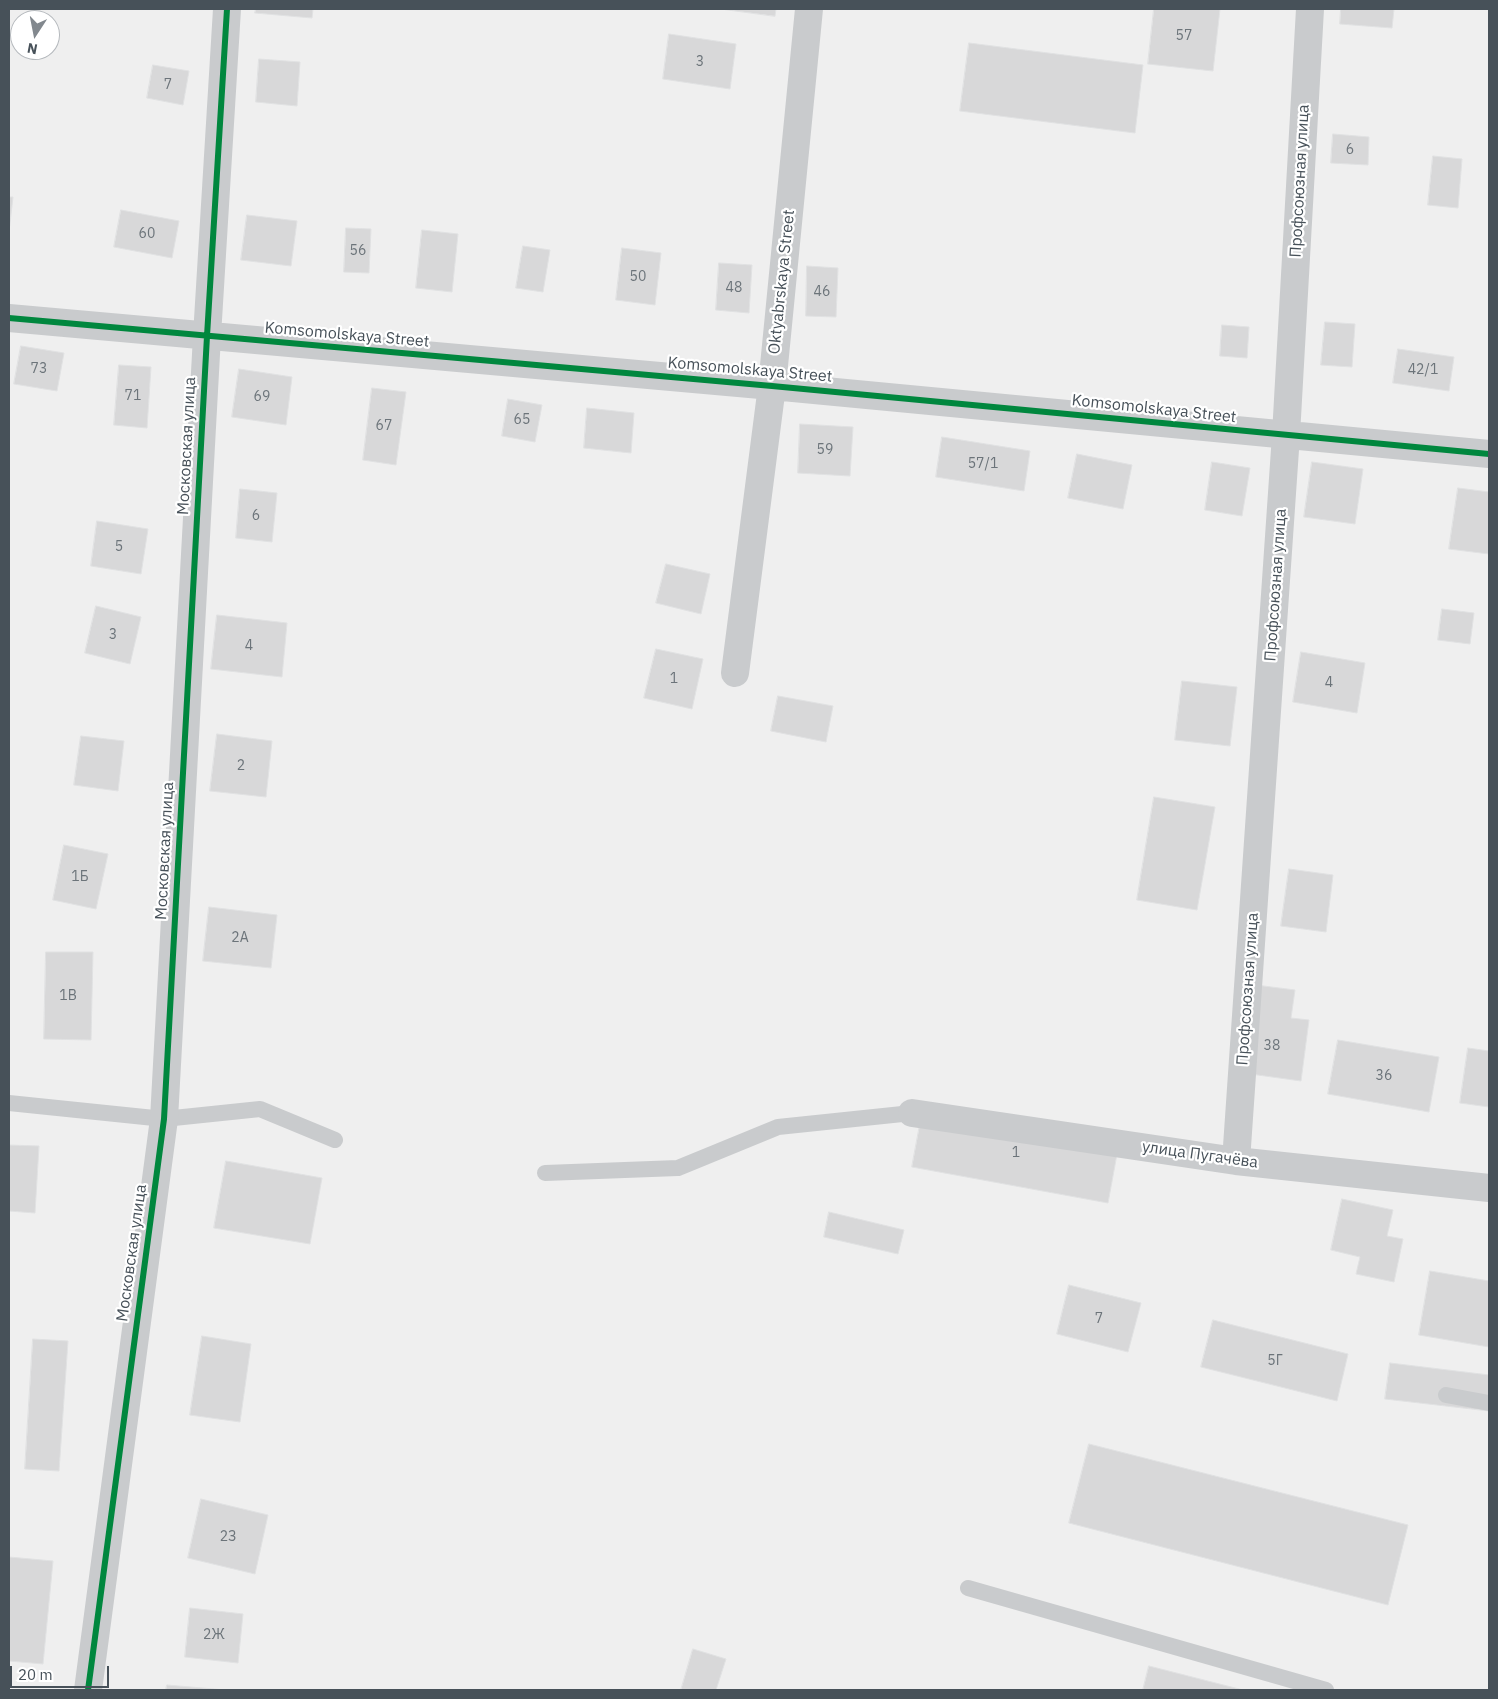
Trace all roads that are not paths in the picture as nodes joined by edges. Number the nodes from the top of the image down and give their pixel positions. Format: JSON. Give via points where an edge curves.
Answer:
{"nodes":[{"id":1,"x":227,"y":9,"type":"edge"},
{"id":2,"x":809,"y":9,"type":"edge"},
{"id":3,"x":1310,"y":9,"type":"edge"},
{"id":4,"x":9,"y":318,"type":"edge"},
{"id":5,"x":207,"y":336,"type":"junction"},
{"id":6,"x":772,"y":386,"type":"junction"},
{"id":7,"x":1286,"y":435,"type":"junction"},
{"id":8,"x":1489,"y":454,"type":"edge"},
{"id":9,"x":734,"y":673,"type":"dead end"},
{"id":10,"x":9,"y":1103,"type":"edge"},
{"id":11,"x":912,"y":1113,"type":"joint"},
{"id":12,"x":164,"y":1119,"type":"junction"},
{"id":13,"x":335,"y":1140,"type":"dead end"},
{"id":14,"x":1236,"y":1161,"type":"junction"},
{"id":15,"x":545,"y":1173,"type":"dead end"},
{"id":16,"x":1489,"y":1188,"type":"edge"},
{"id":17,"x":1446,"y":1395,"type":"dead end"},
{"id":18,"x":1489,"y":1403,"type":"edge"},
{"id":19,"x":968,"y":1588,"type":"dead end"},
{"id":20,"x":88,"y":1690,"type":"edge"},
{"id":21,"x":1326,"y":1690,"type":"edge"}],
"edges":[{"from":1,"to":5,"type":"street","name":"Московская улица"},
{"from":2,"to":6,"type":"street","name":"Oktyabrskaya Street"},
{"from":3,"to":7,"type":"street","name":"Профсоюзная улица"},
{"from":4,"to":5,"type":"street","name":"Komsomolskaya Street"},
{"from":5,"to":6,"type":"street","name":"Komsomolskaya Street"},
{"from":5,"to":12,"type":"street","name":"Московская улица"},
{"from":6,"to":7,"type":"street","name":"Komsomolskaya Street"},
{"from":6,"to":9,"type":"street","name":"Oktyabrskaya Street"},
{"from":7,"to":8,"type":"street","name":"Komsomolskaya Street"},
{"from":7,"to":14,"type":"street","name":"Профсоюзная улица"},
{"from":10,"to":12,"type":"lane"},
{"from":11,"to":14,"type":"street","name":"улица Пугачёва"},
{"from":11,"to":15,"type":"lane","via":[[778,1127],[678,1168]]},
{"from":12,"to":13,"type":"lane","via":[[260,1109]]},
{"from":12,"to":20,"type":"street","name":"Московская улица"},
{"from":14,"to":16,"type":"street","name":"улица Пугачёва"},
{"from":17,"to":18,"type":"lane"},
{"from":19,"to":21,"type":"lane"}]}
